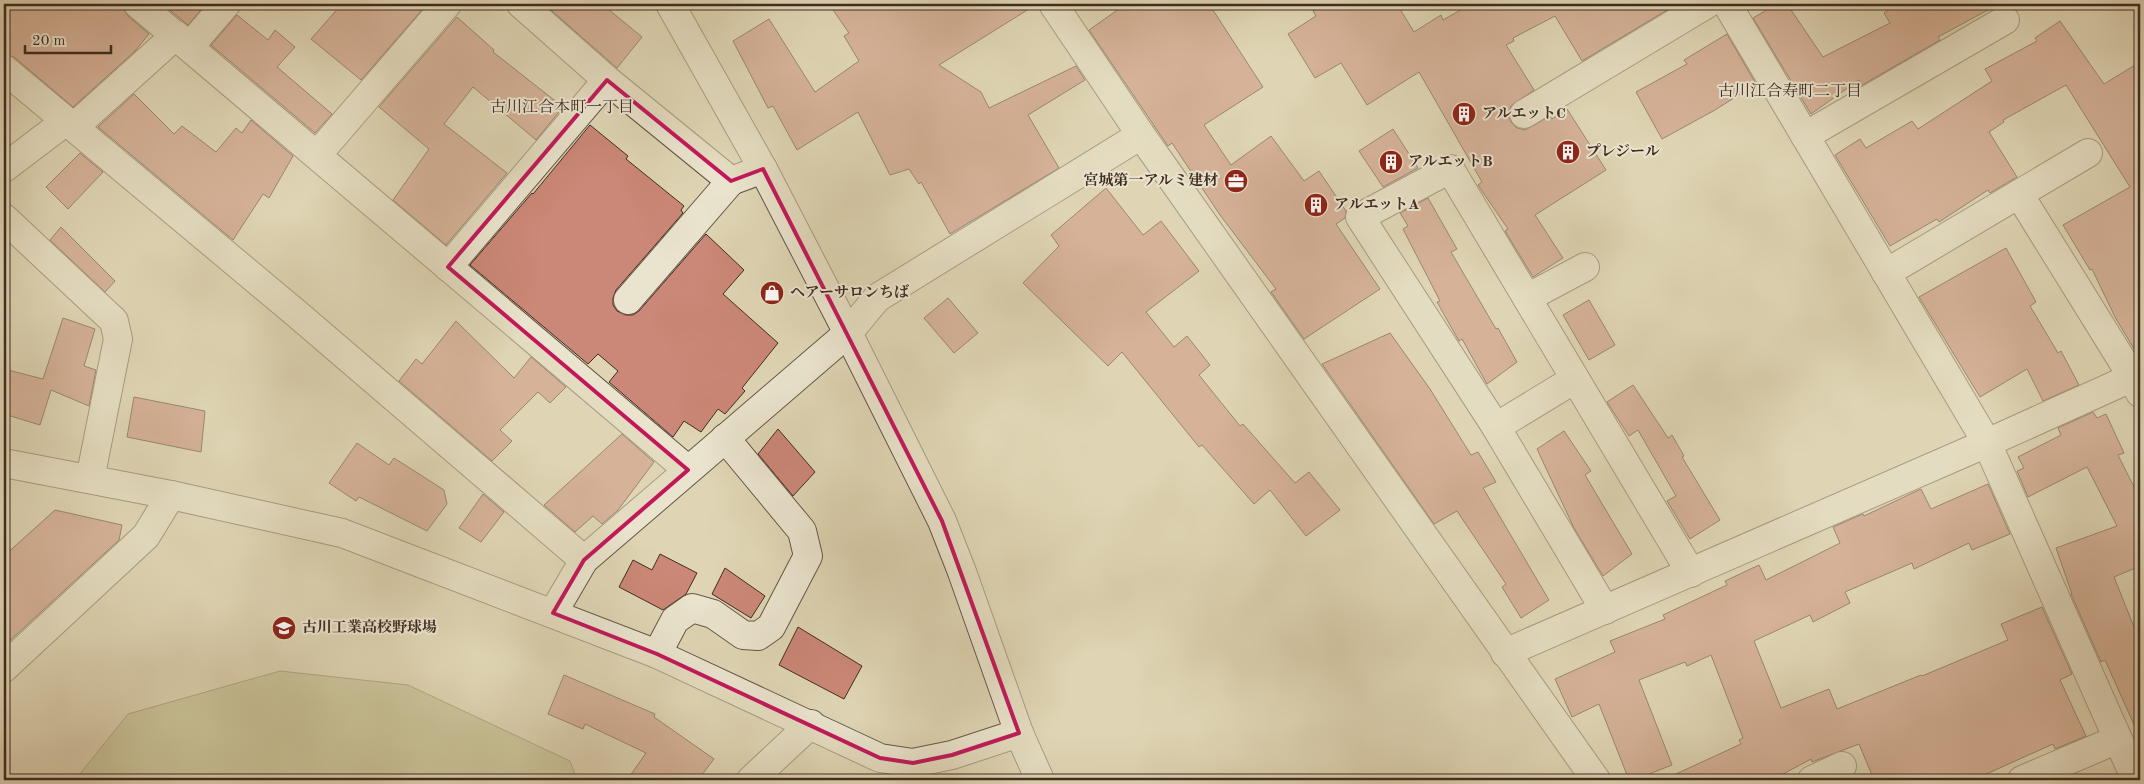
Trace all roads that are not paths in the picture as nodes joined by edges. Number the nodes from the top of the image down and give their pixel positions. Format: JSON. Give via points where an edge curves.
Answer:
{"nodes":[{"id":1,"x":138,"y":4,"type":"edge"},
{"id":2,"x":226,"y":4,"type":"edge"},
{"id":3,"x":447,"y":4,"type":"edge"},
{"id":4,"x":670,"y":4,"type":"edge"},
{"id":5,"x":1707,"y":4,"type":"edge"},
{"id":6,"x":1727,"y":4,"type":"edge"},
{"id":7,"x":1057,"y":5,"type":"edge"},
{"id":8,"x":527,"y":6,"type":"edge"},
{"id":9,"x":2005,"y":20,"type":"dead end"},
{"id":10,"x":182,"y":41,"type":"junction"},
{"id":11,"x":4,"y":69,"type":"edge"},
{"id":12,"x":607,"y":80,"type":"junction"},
{"id":13,"x":1524,"y":114,"type":"dead end"},
{"id":14,"x":70,"y":124,"type":"junction"},
{"id":15,"x":1141,"y":135,"type":"junction"},
{"id":16,"x":1805,"y":136,"type":"junction"},
{"id":17,"x":2088,"y":153,"type":"dead end"},
{"id":18,"x":317,"y":156,"type":"junction"},
{"id":19,"x":4,"y":168,"type":"edge"},
{"id":20,"x":763,"y":169,"type":"junction"},
{"id":21,"x":731,"y":181,"type":"junction"},
{"id":22,"x":2019,"y":194,"type":"junction"},
{"id":23,"x":4,"y":218,"type":"edge"},
{"id":24,"x":448,"y":267,"type":"junction"},
{"id":25,"x":1585,"y":267,"type":"dead end"},
{"id":26,"x":1886,"y":273,"type":"junction"},
{"id":27,"x":1526,"y":298,"type":"junction"},
{"id":28,"x":628,"y":300,"type":"dead end"},
{"id":29,"x":848,"y":332,"type":"junction"},
{"id":30,"x":1575,"y":379,"type":"junction"},
{"id":31,"x":2138,"y":382,"type":"edge"},
{"id":32,"x":1496,"y":427,"type":"junction"},
{"id":33,"x":725,"y":438,"type":"junction"},
{"id":34,"x":1987,"y":443,"type":"junction"},
{"id":35,"x":4,"y":463,"type":"edge"},
{"id":36,"x":688,"y":470,"type":"junction"},
{"id":37,"x":90,"y":480,"type":"junction"},
{"id":38,"x":171,"y":495,"type":"junction"},
{"id":39,"x":584,"y":560,"type":"junction"},
{"id":40,"x":1691,"y":572,"type":"junction"},
{"id":41,"x":1605,"y":610,"type":"junction"},
{"id":42,"x":553,"y":614,"type":"junction"},
{"id":43,"x":1505,"y":653,"type":"junction"},
{"id":44,"x":657,"y":654,"type":"junction"},
{"id":45,"x":4,"y":668,"type":"edge"},
{"id":46,"x":811,"y":724,"type":"junction"},
{"id":47,"x":1019,"y":733,"type":"junction"},
{"id":48,"x":2118,"y":740,"type":"junction"},
{"id":49,"x":1842,"y":766,"type":"dead end"},
{"id":50,"x":751,"y":780,"type":"edge"},
{"id":51,"x":1040,"y":780,"type":"edge"},
{"id":52,"x":1596,"y":780,"type":"edge"},
{"id":53,"x":1812,"y":780,"type":"edge"},
{"id":54,"x":2022,"y":780,"type":"edge"},
{"id":55,"x":2136,"y":780,"type":"edge"}],
"edges":[{"from":1,"to":10,"type":"street"},
{"from":2,"to":10,"type":"street"},
{"from":3,"to":18,"type":"street"},
{"from":4,"to":20,"type":"street"},
{"from":5,"to":13,"type":"street"},
{"from":6,"to":16,"type":"street"},
{"from":7,"to":15,"type":"street"},
{"from":8,"to":12,"type":"street"},
{"from":9,"to":16,"type":"street"},
{"from":10,"to":14,"type":"street"},
{"from":10,"to":18,"type":"street"},
{"from":11,"to":14,"type":"street"},
{"from":12,"to":21,"type":"street"},
{"from":12,"to":24,"type":"street"},
{"from":14,"to":19,"type":"street"},
{"from":14,"to":39,"type":"street"},
{"from":15,"to":29,"type":"street","via":[[877,298]]},
{"from":15,"to":43,"type":"street"},
{"from":16,"to":26,"type":"street"},
{"from":17,"to":22,"type":"street"},
{"from":18,"to":24,"type":"street"},
{"from":20,"to":21,"type":"street"},
{"from":20,"to":29,"type":"street"},
{"from":21,"to":28,"type":"street"},
{"from":22,"to":26,"type":"street"},
{"from":22,"to":31,"type":"street"},
{"from":23,"to":37,"type":"street","via":[[114,320],[118,339]]},
{"from":24,"to":36,"type":"street"},
{"from":25,"to":27,"type":"street"},
{"from":26,"to":34,"type":"street"},
{"from":27,"to":30,"type":"street"},
{"from":27,"to":32,"type":"street","via":[[1450,169],[1360,217]]},
{"from":29,"to":33,"type":"street"},
{"from":29,"to":47,"type":"street","via":[[942,521]]},
{"from":30,"to":32,"type":"street"},
{"from":30,"to":40,"type":"street"},
{"from":31,"to":34,"type":"street"},
{"from":32,"to":41,"type":"street"},
{"from":33,"to":36,"type":"street"},
{"from":33,"to":44,"type":"street","via":[[802,532],[808,556],[770,627],[758,636],[743,635],[713,614],[692,608],[675,620]]},
{"from":34,"to":40,"type":"street"},
{"from":34,"to":48,"type":"street"},
{"from":35,"to":37,"type":"street"},
{"from":36,"to":39,"type":"street"},
{"from":37,"to":38,"type":"street"},
{"from":38,"to":42,"type":"street","via":[[342,533]]},
{"from":38,"to":45,"type":"street","via":[[146,536]]},
{"from":39,"to":42,"type":"street"},
{"from":40,"to":41,"type":"street"},
{"from":41,"to":43,"type":"street"},
{"from":42,"to":44,"type":"street"},
{"from":43,"to":52,"type":"street"},
{"from":44,"to":46,"type":"street"},
{"from":46,"to":47,"type":"street","via":[[880,758],[913,763],[952,755]]},
{"from":46,"to":50,"type":"street"},
{"from":47,"to":51,"type":"street"},
{"from":48,"to":54,"type":"street"},
{"from":48,"to":55,"type":"street"},
{"from":49,"to":53,"type":"street"}]}
